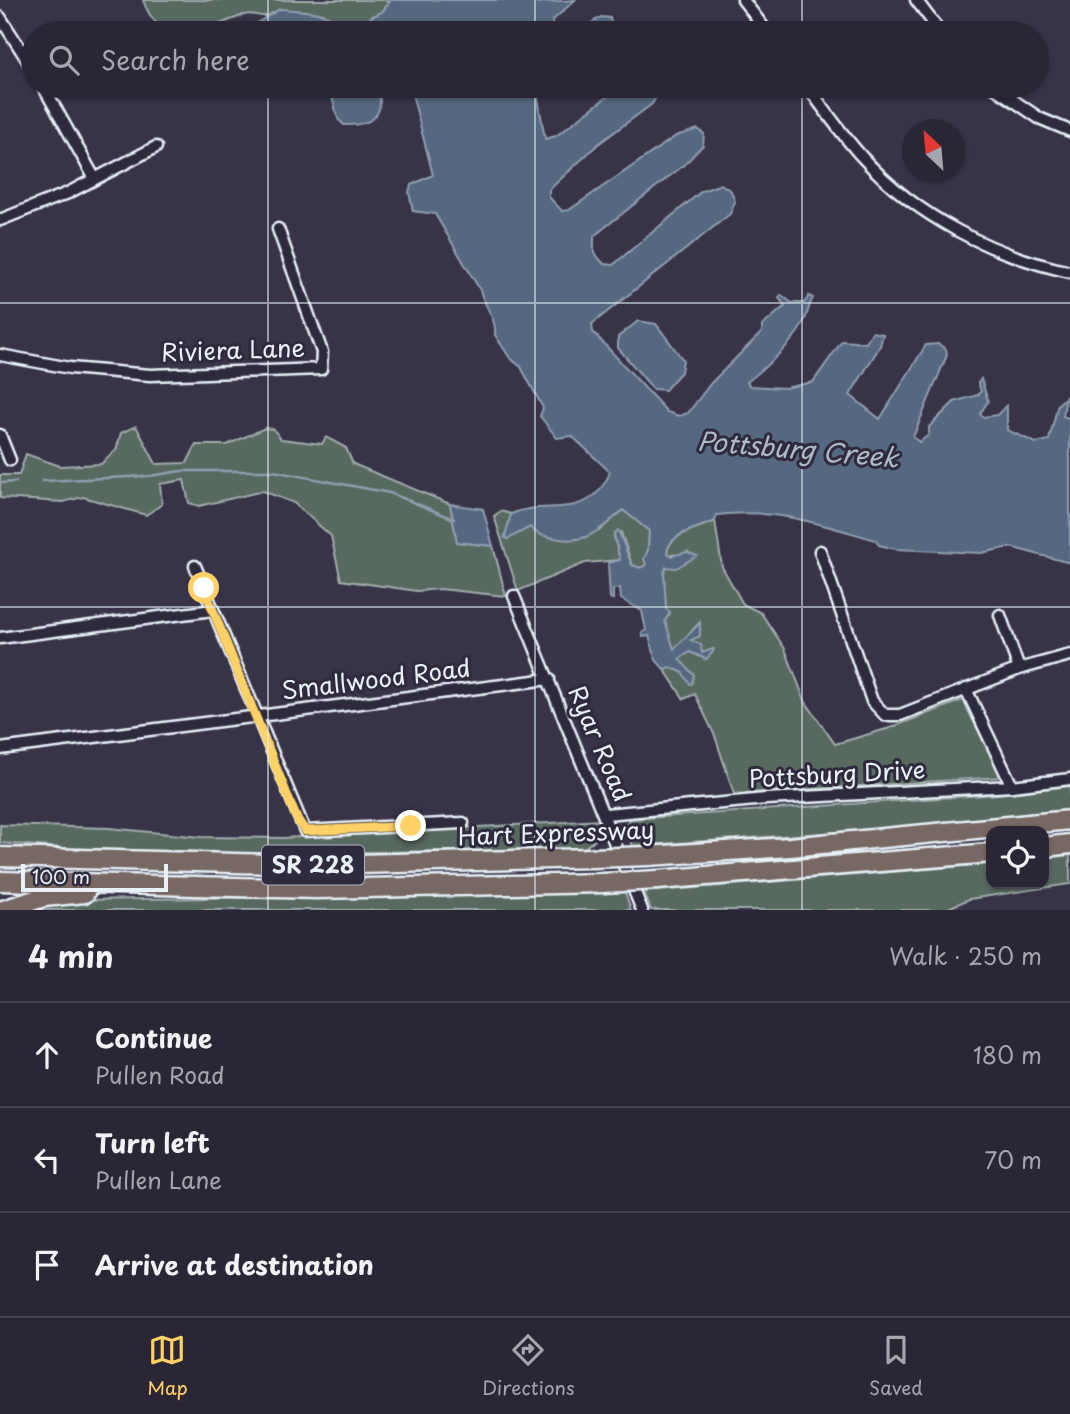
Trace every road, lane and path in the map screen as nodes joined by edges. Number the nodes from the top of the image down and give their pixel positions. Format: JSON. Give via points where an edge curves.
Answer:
{"nodes":[{"id":1,"x":744,"y":0,"type":"edge"},
{"id":2,"x":916,"y":0,"type":"edge"},
{"id":3,"x":0,"y":18,"type":"edge"},
{"id":4,"x":759,"y":21,"type":"edge"},
{"id":5,"x":932,"y":21,"type":"edge"},
{"id":6,"x":21,"y":50,"type":"edge"},
{"id":7,"x":50,"y":98,"type":"edge"},
{"id":8,"x":816,"y":98,"type":"edge"},
{"id":9,"x":1010,"y":98,"type":"edge"},
{"id":10,"x":1070,"y":131,"type":"edge"},
{"id":11,"x":156,"y":147,"type":"dead end"},
{"id":12,"x":95,"y":178,"type":"junction"},
{"id":13,"x":0,"y":220,"type":"edge"},
{"id":14,"x":278,"y":229,"type":"dead end"},
{"id":15,"x":1070,"y":272,"type":"edge"},
{"id":16,"x":0,"y":355,"type":"edge"},
{"id":17,"x":0,"y":435,"type":"edge"},
{"id":18,"x":10,"y":460,"type":"dead end"},
{"id":19,"x":820,"y":551,"type":"dead end"},
{"id":20,"x":195,"y":566,"type":"dead end"},
{"id":21,"x":514,"y":596,"type":"dead end"},
{"id":22,"x":213,"y":610,"type":"junction"},
{"id":23,"x":1000,"y":615,"type":"dead end"},
{"id":24,"x":0,"y":638,"type":"edge"},
{"id":25,"x":1070,"y":655,"type":"edge"},
{"id":26,"x":1019,"y":669,"type":"junction"},
{"id":27,"x":549,"y":679,"type":"junction"},
{"id":28,"x":966,"y":689,"type":"junction"},
{"id":29,"x":256,"y":716,"type":"junction"},
{"id":30,"x":0,"y":749,"type":"edge"},
{"id":31,"x":1070,"y":779,"type":"edge"},
{"id":32,"x":1013,"y":786,"type":"junction"},
{"id":33,"x":606,"y":814,"type":"junction"},
{"id":34,"x":1070,"y":820,"type":"edge"},
{"id":35,"x":463,"y":823,"type":"dead end"},
{"id":36,"x":1070,"y":844,"type":"edge"},
{"id":37,"x":1049,"y":846,"type":"edge"},
{"id":38,"x":986,"y":853,"type":"edge"},
{"id":39,"x":0,"y":855,"type":"edge"},
{"id":40,"x":0,"y":881,"type":"edge"},
{"id":41,"x":167,"y":887,"type":"junction"},
{"id":42,"x":3,"y":910,"type":"edge"},
{"id":43,"x":642,"y":910,"type":"edge"}],
"edges":[{"from":1,"to":4,"type":"street"},
{"from":2,"to":5,"type":"street"},
{"from":3,"to":6,"type":"street"},
{"from":7,"to":12,"type":"street"},
{"from":8,"to":15,"type":"street","via":[[863,159],[914,203],[1000,252]]},
{"from":9,"to":10,"type":"street"},
{"from":11,"to":12,"type":"street"},
{"from":12,"to":13,"type":"street"},
{"from":14,"to":16,"type":"street","name":"Riviera Lane","via":[[322,352],[321,369],[150,375],[70,368]]},
{"from":17,"to":18,"type":"street"},
{"from":19,"to":28,"type":"street","via":[[872,701],[884,715],[900,715]]},
{"from":20,"to":22,"type":"street"},
{"from":21,"to":27,"type":"street","name":"Ryar Road"},
{"from":22,"to":24,"type":"street"},
{"from":22,"to":29,"type":"street"},
{"from":23,"to":26,"type":"street"},
{"from":25,"to":26,"type":"street"},
{"from":26,"to":28,"type":"street"},
{"from":27,"to":29,"type":"street","name":"Smallwood Road"},
{"from":27,"to":33,"type":"street","name":"Ryar Road"},
{"from":28,"to":32,"type":"street"},
{"from":29,"to":30,"type":"street","name":"Smallwood Road"},
{"from":29,"to":35,"type":"street","via":[[305,831]]},
{"from":31,"to":32,"type":"street","name":"Pottsburg Drive"},
{"from":32,"to":33,"type":"street","name":"Pottsburg Drive","via":[[766,799]]},
{"from":33,"to":43,"type":"street","name":"Ryar Road"},
{"from":34,"to":39,"type":"highway","name":"Hart Expressway","number":"SR 228","bridge":true,"via":[[912,837],[592,859],[317,865]]},
{"from":36,"to":37,"type":"highway"},
{"from":38,"to":41,"type":"highway","name":"Hart Expressway","number":"SR 228","bridge":true,"via":[[603,883]]},
{"from":40,"to":41,"type":"highway","name":"Hart Expressway","number":"SR 228"},
{"from":41,"to":42,"type":"highway","via":[[44,897]]}]}
